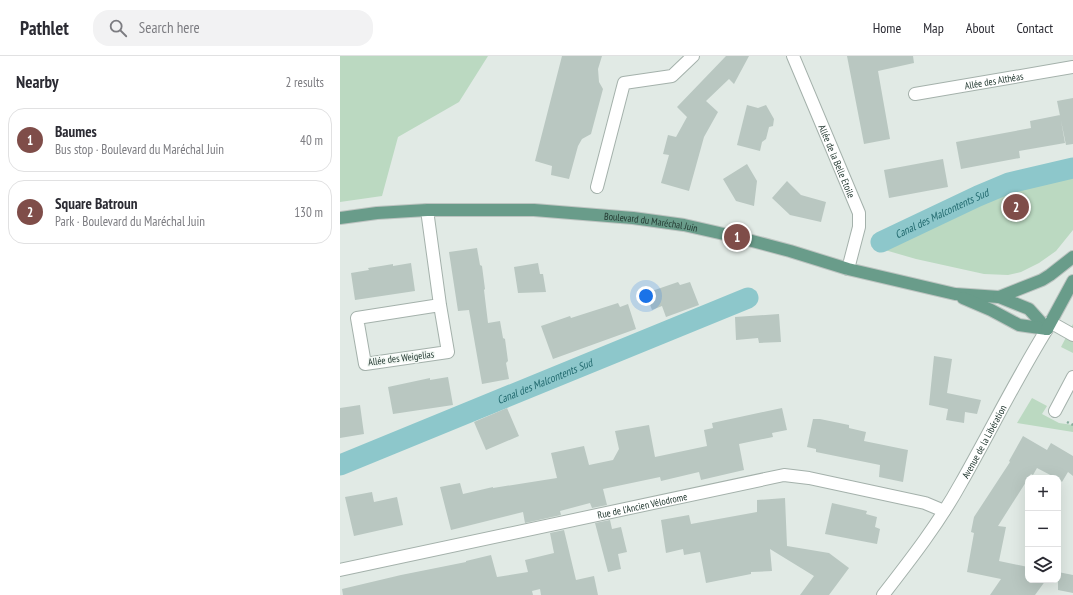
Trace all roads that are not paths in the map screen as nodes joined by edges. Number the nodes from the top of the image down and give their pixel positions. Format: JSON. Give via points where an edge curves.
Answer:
{"nodes":[{"id":1,"x":693,"y":56,"type":"edge"},
{"id":2,"x":792,"y":56,"type":"edge"},
{"id":3,"x":1073,"y":67,"type":"edge"},
{"id":4,"x":915,"y":94,"type":"dead end"},
{"id":5,"x":597,"y":187,"type":"dead end"},
{"id":6,"x":427,"y":210,"type":"junction"},
{"id":7,"x":340,"y":218,"type":"edge"},
{"id":8,"x":1073,"y":257,"type":"edge"},
{"id":9,"x":848,"y":269,"type":"junction"},
{"id":10,"x":1073,"y":282,"type":"edge"},
{"id":11,"x":955,"y":294,"type":"junction"},
{"id":12,"x":999,"y":297,"type":"junction"},
{"id":13,"x":440,"y":305,"type":"junction"},
{"id":14,"x":1049,"y":326,"type":"junction"},
{"id":15,"x":1073,"y":335,"type":"edge"},
{"id":16,"x":1073,"y":377,"type":"edge"},
{"id":17,"x":1055,"y":411,"type":"dead end"},
{"id":18,"x":944,"y":511,"type":"junction"},
{"id":19,"x":340,"y":570,"type":"edge"},
{"id":20,"x":883,"y":595,"type":"edge"}],
"edges":[{"from":1,"to":5,"type":"street","via":[[672,76],[624,83]]},
{"from":2,"to":9,"type":"street","name":"Allée de la Belle Etoile","via":[[859,213],[859,227]]},
{"from":3,"to":4,"type":"street","name":"Allée des Althéas"},
{"from":6,"to":7,"type":"main road","name":"Boulevard du Maréchal Juin"},
{"from":6,"to":9,"type":"main road","name":"Boulevard du Maréchal Juin","via":[[534,210],[684,225],[738,237]]},
{"from":6,"to":13,"type":"street","name":"Allée des Weigelias"},
{"from":8,"to":12,"type":"main road","name":"Boulevard du Maréchal Juin","via":[[1042,280]]},
{"from":9,"to":11,"type":"main road","name":"Boulevard du Maréchal Juin"},
{"from":10,"to":14,"type":"main road","name":"Avenue de la Libération"},
{"from":11,"to":12,"type":"main road","name":"Boulevard du Maréchal Juin"},
{"from":11,"to":14,"type":"main road","name":"Boulevard du Maréchal Juin","via":[[1019,325]]},
{"from":12,"to":14,"type":"main road","name":"Boulevard du Maréchal Juin","via":[[1028,309]]},
{"from":13,"to":13,"type":"street","name":"Allée des Weigelias","via":[[448,352],[364,364],[358,318]]},
{"from":14,"to":15,"type":"street"},
{"from":14,"to":18,"type":"street","name":"Avenue de la Libération"},
{"from":16,"to":17,"type":"street"},
{"from":18,"to":19,"type":"street","name":"Rue de l'Ancien Vélodrome","via":[[925,502],[784,475]]},
{"from":18,"to":20,"type":"street","name":"Avenue de la Libération"}]}
